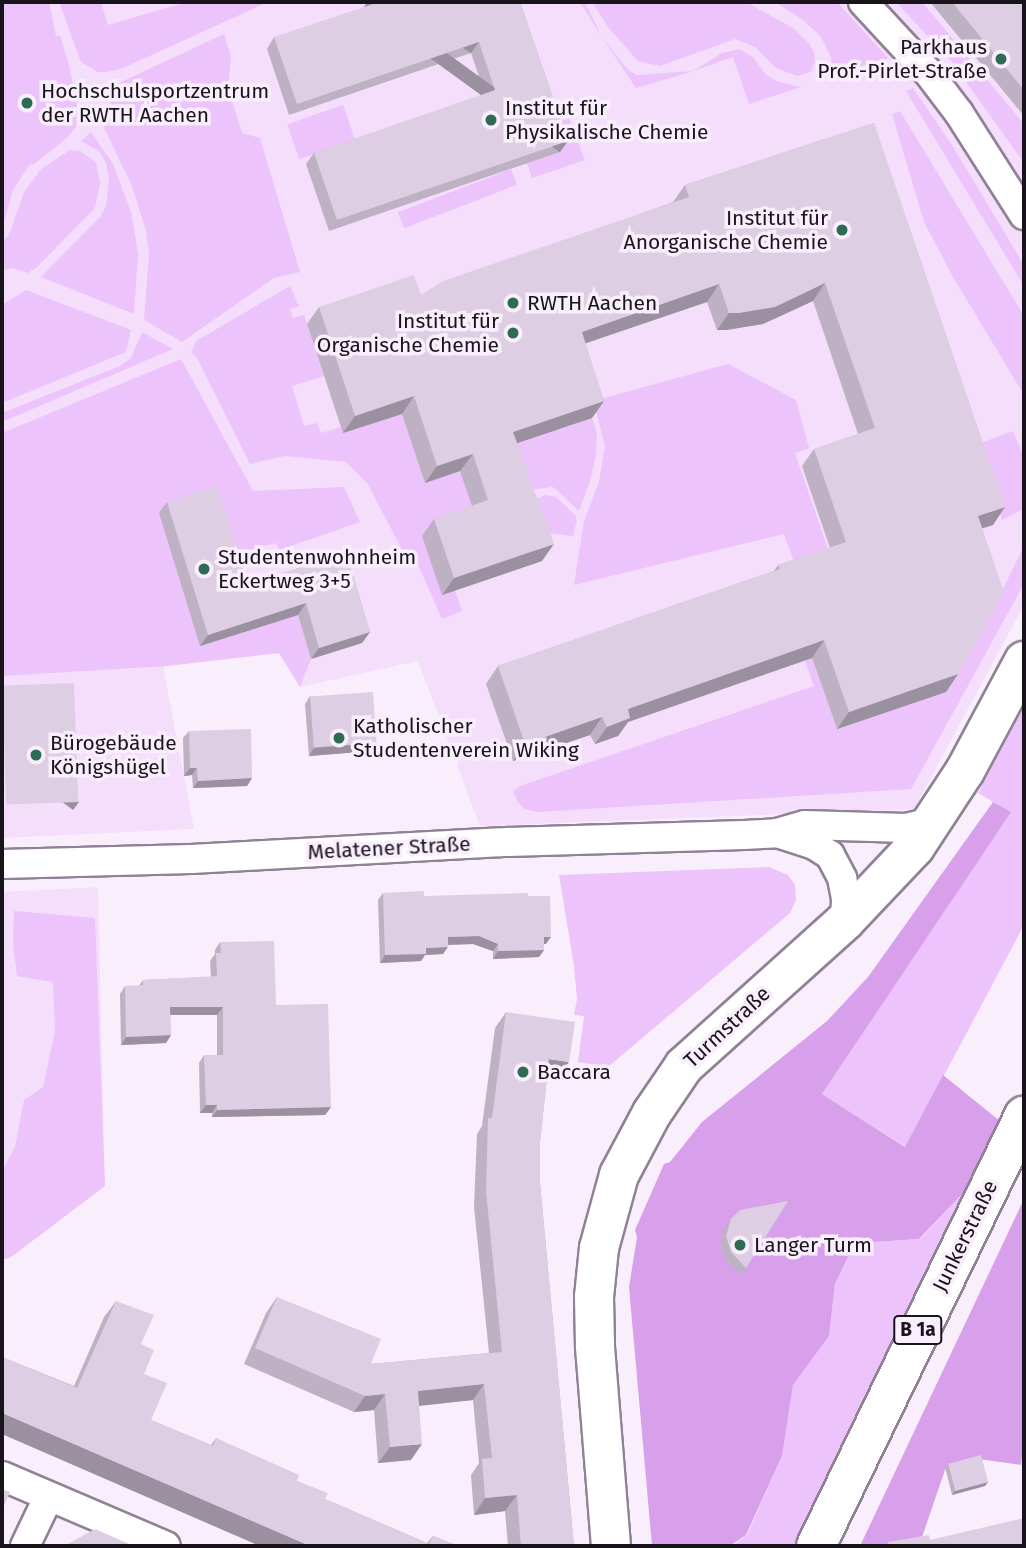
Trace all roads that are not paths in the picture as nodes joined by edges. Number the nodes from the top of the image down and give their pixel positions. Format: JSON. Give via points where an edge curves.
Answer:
{"nodes":[{"id":1,"x":863,"y":2,"type":"edge"},
{"id":2,"x":1024,"y":215,"type":"edge"},
{"id":3,"x":1024,"y":661,"type":"edge"},
{"id":4,"x":933,"y":821,"type":"junction"},
{"id":5,"x":777,"y":833,"type":"junction"},
{"id":6,"x":2,"y":864,"type":"edge"},
{"id":7,"x":845,"y":921,"type":"junction"},
{"id":8,"x":1024,"y":1116,"type":"edge"},
{"id":9,"x":2,"y":1476,"type":"edge"},
{"id":10,"x":49,"y":1496,"type":"junction"},
{"id":11,"x":25,"y":1546,"type":"edge"},
{"id":12,"x":166,"y":1546,"type":"edge"},
{"id":13,"x":611,"y":1546,"type":"edge"},
{"id":14,"x":816,"y":1546,"type":"edge"}],
"edges":[{"from":1,"to":2,"type":"street","via":[[951,102]]},
{"from":3,"to":4,"type":"main road","name":"Turmstraße"},
{"from":4,"to":5,"type":"street","name":"Melatener Straße","via":[[906,828],[805,825]]},
{"from":4,"to":7,"type":"main road","name":"Turmstraße","via":[[915,847]]},
{"from":5,"to":6,"type":"street","name":"Melatener Straße"},
{"from":5,"to":7,"type":"street","name":"Melatener Straße","via":[[830,855],[842,878]]},
{"from":7,"to":13,"type":"main road","name":"Turmstraße","via":[[684,1066],[619,1175],[599,1248],[594,1297]]},
{"from":8,"to":14,"type":"main road","name":"Junkerstraße","number":"B 1a"},
{"from":9,"to":10,"type":"street"},
{"from":10,"to":11,"type":"street"},
{"from":10,"to":12,"type":"street"}]}
